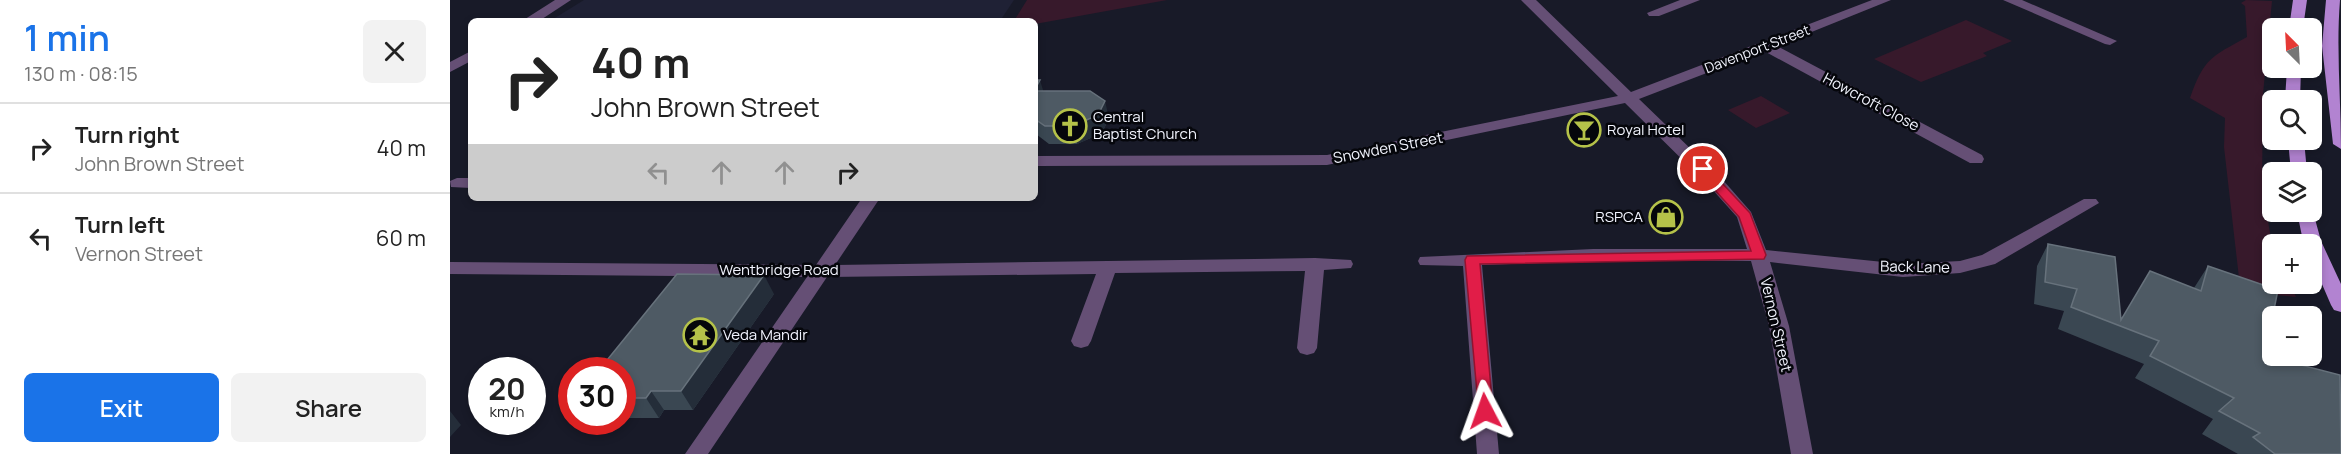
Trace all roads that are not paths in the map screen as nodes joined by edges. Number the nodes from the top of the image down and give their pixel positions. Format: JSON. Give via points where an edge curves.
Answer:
{"nodes":[{"id":1,"x":564,"y":0,"type":"edge"},
{"id":2,"x":1531,"y":0,"type":"edge"},
{"id":3,"x":1693,"y":0,"type":"edge"},
{"id":4,"x":1884,"y":0,"type":"edge"},
{"id":5,"x":2010,"y":0,"type":"edge"},
{"id":6,"x":2300,"y":0,"type":"edge"},
{"id":7,"x":2333,"y":0,"type":"edge"},
{"id":8,"x":1654,"y":14,"type":"dead end"},
{"id":9,"x":534,"y":18,"type":"edge"},
{"id":10,"x":2297,"y":18,"type":"edge"},
{"id":11,"x":2110,"y":41,"type":"dead end"},
{"id":12,"x":1766,"y":46,"type":"junction"},
{"id":13,"x":468,"y":58,"type":"edge"},
{"id":14,"x":450,"y":69,"type":"edge"},
{"id":15,"x":468,"y":70,"type":"edge"},
{"id":16,"x":1629,"y":98,"type":"junction"},
{"id":17,"x":2341,"y":144,"type":"edge"},
{"id":18,"x":1976,"y":159,"type":"dead end"},
{"id":19,"x":1038,"y":161,"type":"edge"},
{"id":20,"x":869,"y":201,"type":"edge"},
{"id":21,"x":2090,"y":203,"type":"dead end"},
{"id":22,"x":2308,"y":222,"type":"edge"},
{"id":23,"x":1759,"y":255,"type":"junction"},
{"id":24,"x":1472,"y":260,"type":"junction"},
{"id":25,"x":1427,"y":261,"type":"dead end"},
{"id":26,"x":1315,"y":264,"type":"junction"},
{"id":27,"x":1344,"y":264,"type":"dead end"},
{"id":28,"x":1108,"y":267,"type":"junction"},
{"id":29,"x":450,"y":268,"type":"edge"},
{"id":30,"x":823,"y":271,"type":"junction"},
{"id":31,"x":2341,"y":305,"type":"edge"},
{"id":32,"x":1082,"y":341,"type":"dead end"},
{"id":33,"x":1307,"y":348,"type":"dead end"},
{"id":34,"x":696,"y":454,"type":"edge"},
{"id":35,"x":1488,"y":454,"type":"edge"},
{"id":36,"x":1802,"y":454,"type":"edge"}],
"edges":[{"from":1,"to":9,"type":"street"},
{"from":2,"to":16,"type":"street","name":"Vernon Street"},
{"from":3,"to":8,"type":"street"},
{"from":4,"to":12,"type":"street","name":"Davenport Street"},
{"from":5,"to":11,"type":"street"},
{"from":6,"to":10,"type":"main road"},
{"from":7,"to":17,"type":"main road","via":[[2329,46]]},
{"from":12,"to":16,"type":"street","name":"Davenport Street"},
{"from":12,"to":18,"type":"street","name":"Howcroft Close"},
{"from":13,"to":14,"type":"street"},
{"from":14,"to":15,"type":"street"},
{"from":16,"to":19,"type":"street","name":"Snowden Street","via":[[1327,160]]},
{"from":16,"to":23,"type":"street","name":"Vernon Street","via":[[1718,184],[1745,216]]},
{"from":20,"to":30,"type":"street"},
{"from":21,"to":23,"type":"street","name":"Back Lane","via":[[1989,260],[1971,266],[1938,270],[1840,265]]},
{"from":22,"to":31,"type":"main road","via":[[2312,242]]},
{"from":23,"to":24,"type":"street","name":"Back Lane"},
{"from":23,"to":36,"type":"street","name":"Vernon Street","via":[[1779,326]]},
{"from":24,"to":25,"type":"street","name":"Back Lane"},
{"from":24,"to":35,"type":"street"},
{"from":26,"to":27,"type":"street","name":"Wentbridge Road"},
{"from":26,"to":28,"type":"street","name":"Wentbridge Road"},
{"from":26,"to":33,"type":"street"},
{"from":28,"to":30,"type":"street","name":"Wentbridge Road"},
{"from":28,"to":32,"type":"street"},
{"from":29,"to":30,"type":"street","name":"Wentbridge Road"},
{"from":30,"to":34,"type":"street"}]}
